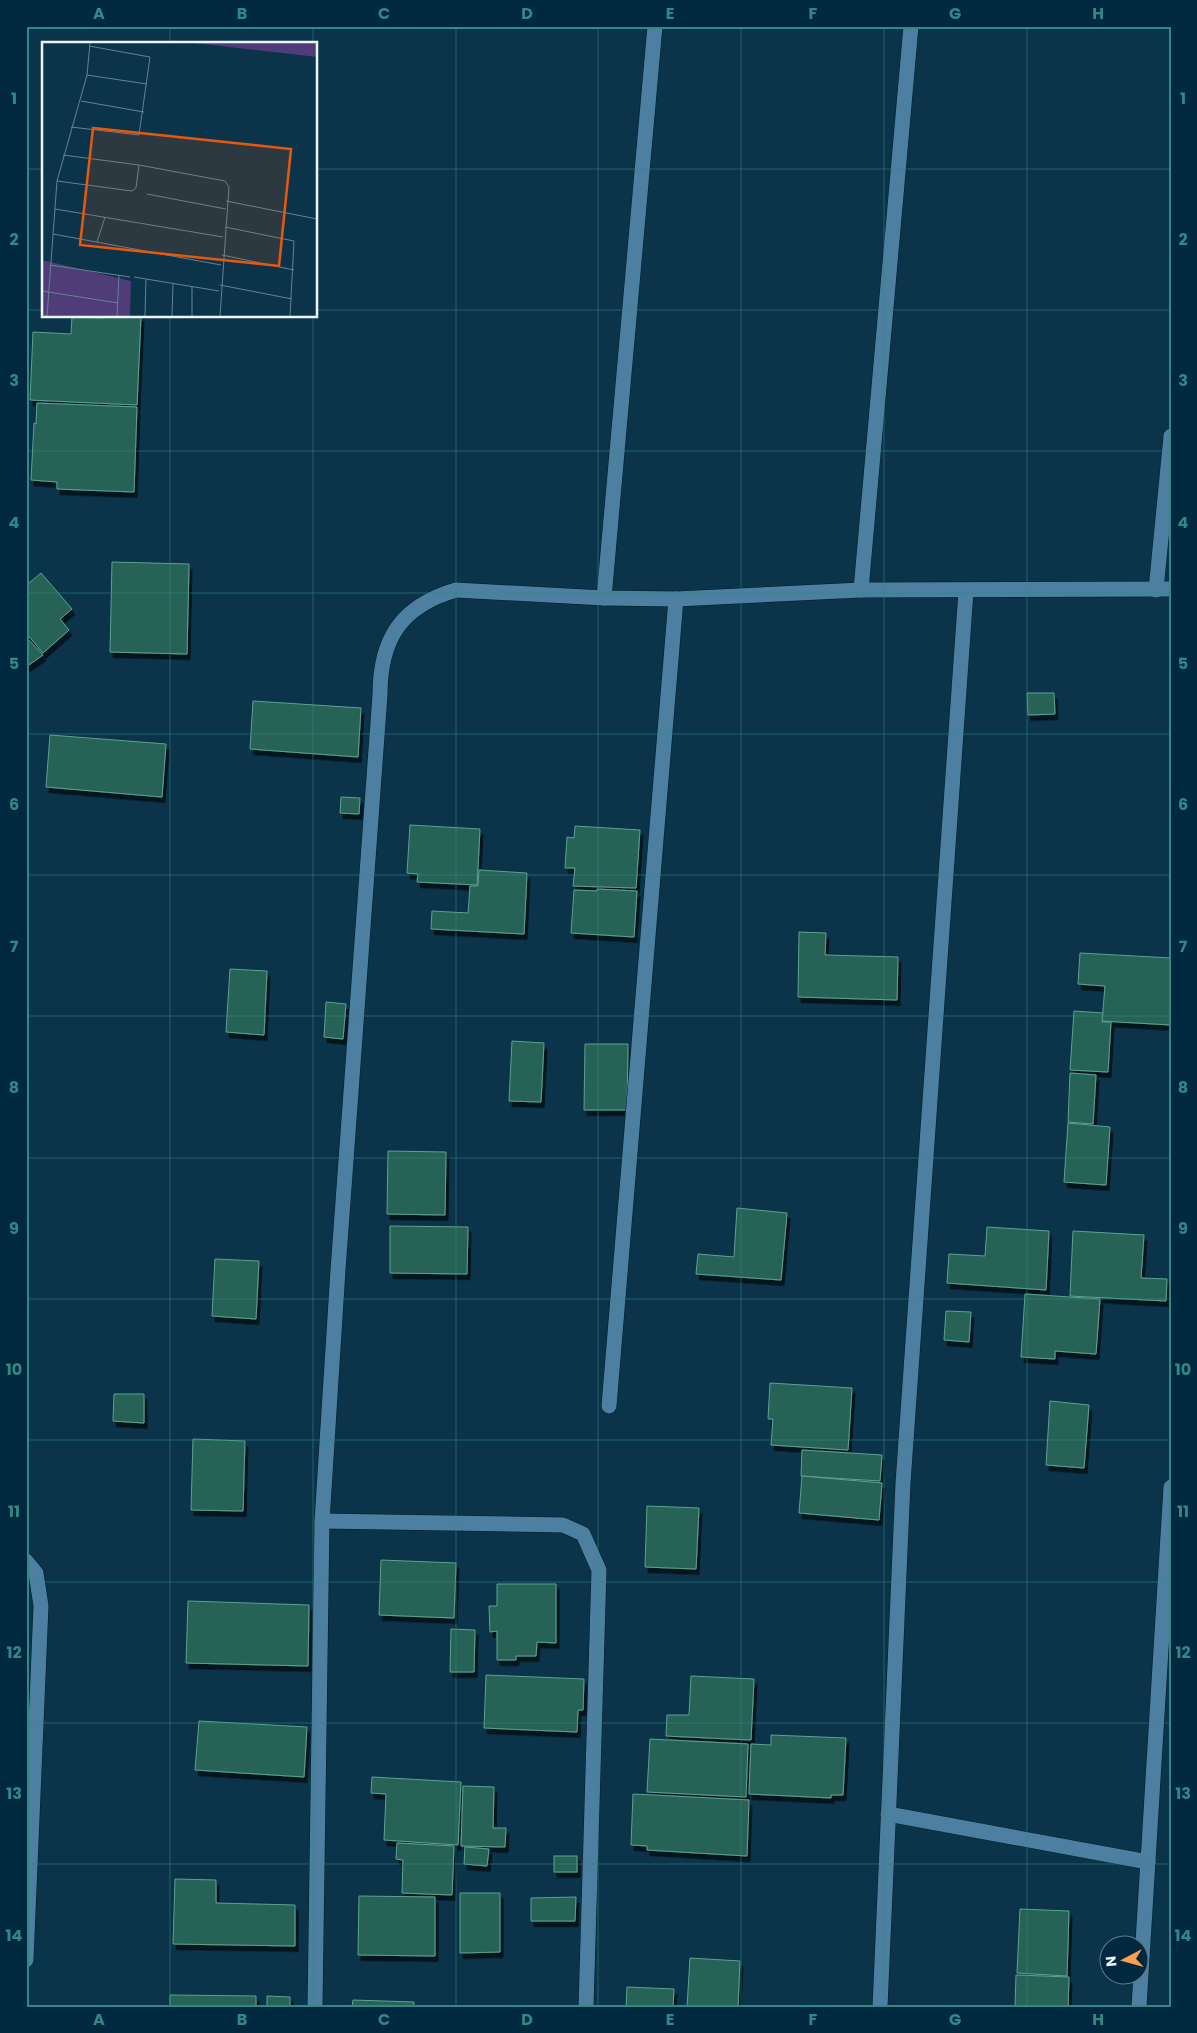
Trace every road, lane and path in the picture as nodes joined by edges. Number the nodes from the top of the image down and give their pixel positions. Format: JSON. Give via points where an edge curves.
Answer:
{"nodes":[{"id":1,"x":655,"y":26,"type":"edge"},
{"id":2,"x":911,"y":26,"type":"edge"},
{"id":3,"x":1171,"y":436,"type":"edge"},
{"id":4,"x":1163,"y":589,"type":"edge"},
{"id":5,"x":861,"y":590,"type":"junction"},
{"id":6,"x":966,"y":591,"type":"junction"},
{"id":7,"x":604,"y":598,"type":"junction"},
{"id":8,"x":676,"y":599,"type":"junction"},
{"id":9,"x":609,"y":1406,"type":"dead end"},
{"id":10,"x":1171,"y":1487,"type":"edge"},
{"id":11,"x":322,"y":1521,"type":"junction"},
{"id":12,"x":26,"y":1561,"type":"edge"},
{"id":13,"x":888,"y":1814,"type":"junction"},
{"id":14,"x":1148,"y":1862,"type":"junction"},
{"id":15,"x":26,"y":1960,"type":"edge"},
{"id":16,"x":315,"y":2007,"type":"edge"},
{"id":17,"x":586,"y":2007,"type":"edge"},
{"id":18,"x":880,"y":2007,"type":"edge"},
{"id":19,"x":1139,"y":2007,"type":"edge"}],
"edges":[{"from":1,"to":7,"type":"street"},
{"from":2,"to":5,"type":"street"},
{"from":3,"to":4,"type":"street"},
{"from":4,"to":6,"type":"street"},
{"from":5,"to":6,"type":"street"},
{"from":5,"to":8,"type":"street"},
{"from":6,"to":13,"type":"street","via":[[903,1483]]},
{"from":7,"to":8,"type":"street"},
{"from":7,"to":11,"type":"street","via":[[456,590],[422,603],[408,615],[394,631],[385,651],[380,672]]},
{"from":8,"to":9,"type":"street"},
{"from":10,"to":14,"type":"street"},
{"from":11,"to":16,"type":"street"},
{"from":11,"to":17,"type":"street","via":[[563,1525],[584,1534],[599,1570]]},
{"from":12,"to":15,"type":"street","via":[[36,1573],[41,1606]]},
{"from":13,"to":14,"type":"street"},
{"from":13,"to":18,"type":"street"},
{"from":14,"to":19,"type":"street"}]}
